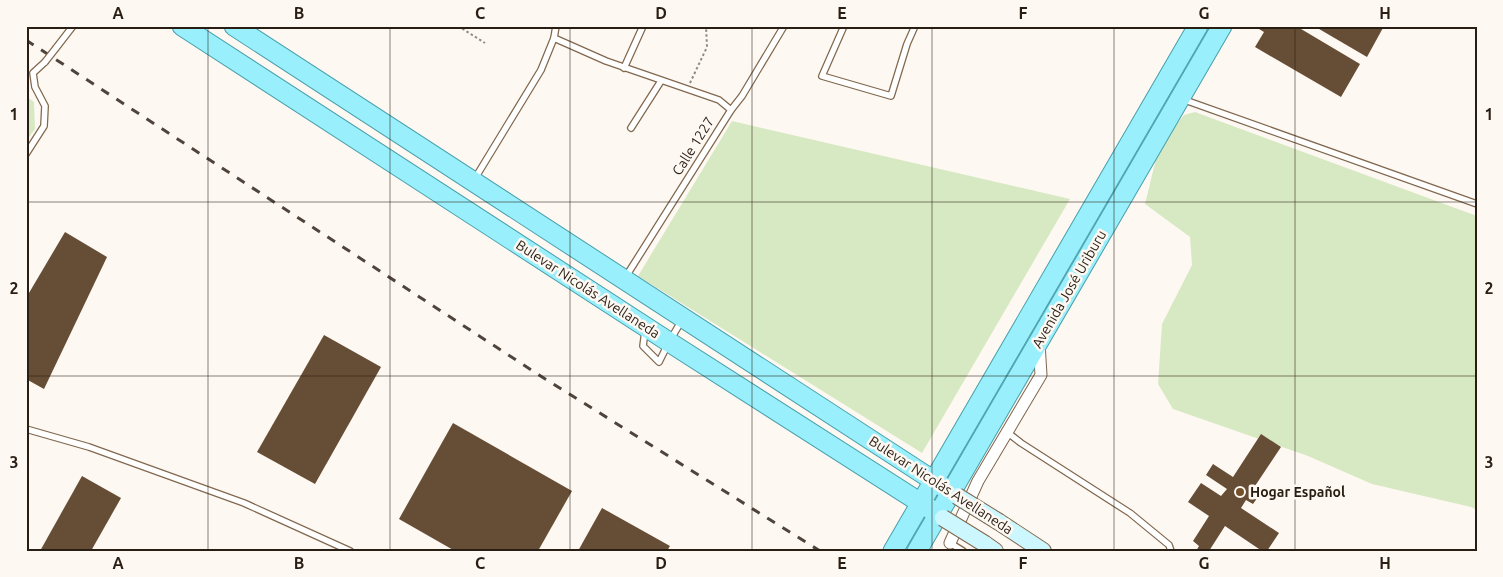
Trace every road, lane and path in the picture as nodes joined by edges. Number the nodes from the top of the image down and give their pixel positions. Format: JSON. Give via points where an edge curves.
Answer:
{"nodes":[{"id":1,"x":74,"y":26,"type":"edge"},
{"id":2,"x":182,"y":26,"type":"edge"},
{"id":3,"x":234,"y":26,"type":"edge"},
{"id":4,"x":458,"y":26,"type":"edge"},
{"id":5,"x":556,"y":26,"type":"edge"},
{"id":6,"x":643,"y":26,"type":"edge"},
{"id":7,"x":706,"y":26,"type":"edge"},
{"id":8,"x":784,"y":26,"type":"edge"},
{"id":9,"x":844,"y":26,"type":"edge"},
{"id":10,"x":915,"y":26,"type":"edge"},
{"id":11,"x":1198,"y":26,"type":"edge"},
{"id":12,"x":1222,"y":26,"type":"edge"},
{"id":13,"x":554,"y":38,"type":"junction"},
{"id":14,"x":485,"y":42,"type":"dead end"},
{"id":15,"x":624,"y":68,"type":"junction"},
{"id":16,"x":661,"y":81,"type":"junction"},
{"id":17,"x":687,"y":89,"type":"junction"},
{"id":18,"x":1180,"y":99,"type":"junction"},
{"id":19,"x":730,"y":110,"type":"junction"},
{"id":20,"x":632,"y":128,"type":"dead end"},
{"id":21,"x":26,"y":154,"type":"edge"},
{"id":22,"x":473,"y":182,"type":"junction"},
{"id":23,"x":1477,"y":204,"type":"edge"},
{"id":24,"x":624,"y":280,"type":"junction"},
{"id":25,"x":683,"y":318,"type":"junction"},
{"id":26,"x":1039,"y":341,"type":"junction"},
{"id":27,"x":668,"y":342,"type":"junction"},
{"id":28,"x":26,"y":429,"type":"edge"},
{"id":29,"x":1007,"y":432,"type":"junction"},
{"id":30,"x":934,"y":481,"type":"junction"},
{"id":31,"x":954,"y":494,"type":"junction"},
{"id":32,"x":921,"y":503,"type":"junction"},
{"id":33,"x":941,"y":516,"type":"junction"},
{"id":34,"x":950,"y":543,"type":"joint"},
{"id":35,"x":990,"y":547,"type":"edge"},
{"id":36,"x":350,"y":551,"type":"edge"},
{"id":37,"x":893,"y":551,"type":"edge"},
{"id":38,"x":917,"y":551,"type":"edge"},
{"id":39,"x":963,"y":551,"type":"edge"},
{"id":40,"x":1043,"y":551,"type":"edge"},
{"id":41,"x":1170,"y":551,"type":"edge"}],
"edges":[{"from":1,"to":21,"type":"lane","bridge":true,"via":[[33,73],[44,106],[44,126]]},
{"from":2,"to":27,"type":"main road","name":"Bulevar Nicolás Avellaneda"},
{"from":3,"to":22,"type":"main road","name":"Bulevar Nicolás Avellaneda"},
{"from":4,"to":14,"type":"path"},
{"from":5,"to":13,"type":"lane"},
{"from":6,"to":15,"type":"lane"},
{"from":7,"to":17,"type":"path","via":[[708,47]]},
{"from":8,"to":19,"type":"lane","name":"Calle 1227","via":[[742,96]]},
{"from":9,"to":10,"type":"lane","via":[[822,76],[891,96]]},
{"from":11,"to":30,"type":"main road","name":"Avenida José Uriburu"},
{"from":12,"to":18,"type":"main road","name":"Avenida José Uriburu"},
{"from":13,"to":15,"type":"lane"},
{"from":13,"to":22,"type":"lane","via":[[541,70]]},
{"from":15,"to":16,"type":"lane"},
{"from":16,"to":17,"type":"lane"},
{"from":16,"to":20,"type":"lane"},
{"from":17,"to":19,"type":"lane","via":[[719,100]]},
{"from":18,"to":23,"type":"lane"},
{"from":18,"to":26,"type":"main road","name":"Avenida José Uriburu"},
{"from":19,"to":24,"type":"lane","name":"Calle 1227"},
{"from":22,"to":24,"type":"main road","name":"Bulevar Nicolás Avellaneda"},
{"from":24,"to":25,"type":"main road","name":"Bulevar Nicolás Avellaneda"},
{"from":25,"to":27,"type":"lane"},
{"from":25,"to":30,"type":"main road","name":"Bulevar Nicolás Avellaneda"},
{"from":26,"to":29,"type":"street","via":[[1041,374]]},
{"from":26,"to":31,"type":"main road","name":"Avenida José Uriburu"},
{"from":27,"to":32,"type":"main road","name":"Bulevar Nicolás Avellaneda"},
{"from":28,"to":36,"type":"lane","via":[[89,447],[235,500]]},
{"from":29,"to":34,"type":"street","via":[[978,482]]},
{"from":29,"to":41,"type":"lane","via":[[1130,513],[1169,545]]},
{"from":30,"to":31,"type":"main road","name":"Bulevar Nicolás Avellaneda"},
{"from":30,"to":32,"type":"main road","name":"Avenida José Uriburu"},
{"from":31,"to":33,"type":"main road","name":"Avenida José Uriburu"},
{"from":31,"to":40,"type":"main road","name":"Bulevar Nicolás Avellaneda","bridge":true},
{"from":32,"to":33,"type":"main road","name":"Bulevar Nicolás Avellaneda"},
{"from":32,"to":37,"type":"main road","name":"Avenida José Uriburu"},
{"from":33,"to":35,"type":"main road","name":"Bulevar Nicolás Avellaneda","bridge":true},
{"from":33,"to":38,"type":"main road","name":"Avenida José Uriburu"},
{"from":34,"to":39,"type":"lane"}]}
